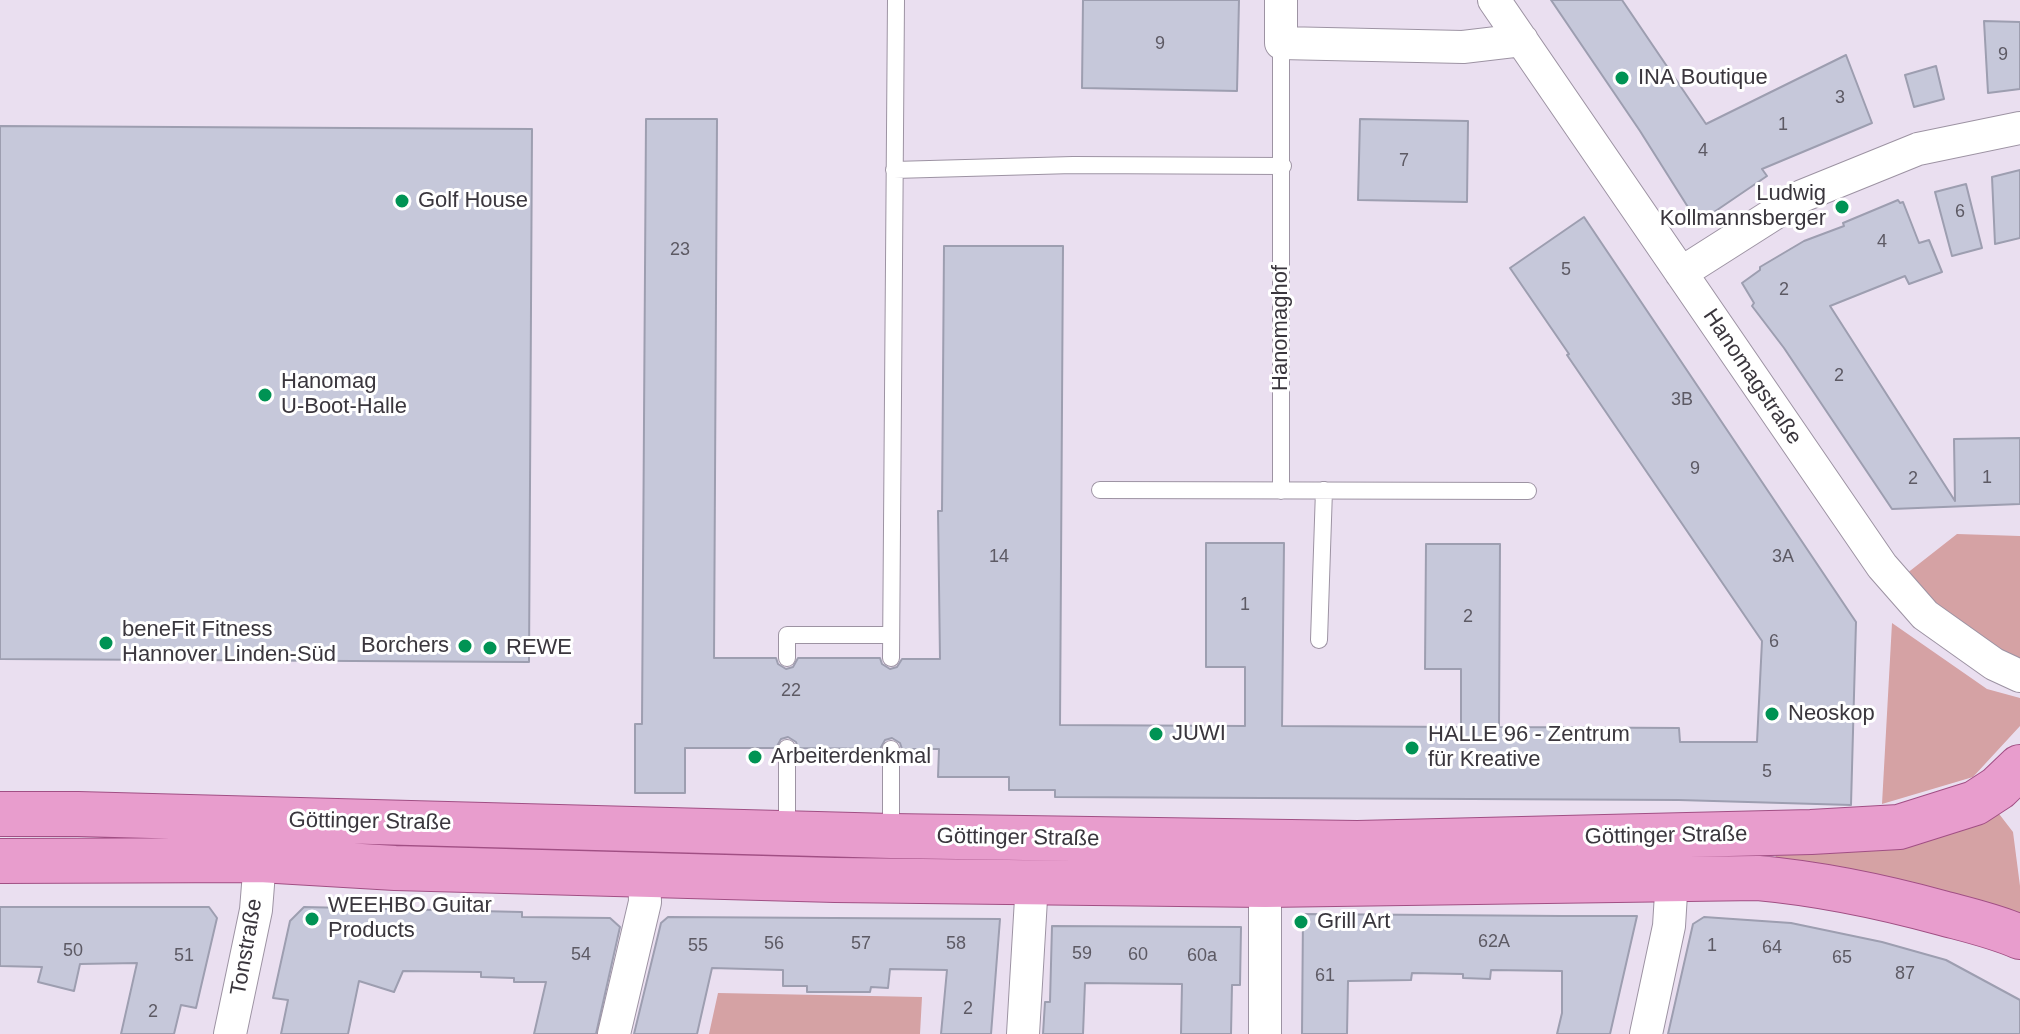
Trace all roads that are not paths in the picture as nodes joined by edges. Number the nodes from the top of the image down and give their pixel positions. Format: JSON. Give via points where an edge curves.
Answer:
{"nodes":[{"id":1,"x":896,"y":0,"type":"edge"},
{"id":2,"x":1281,"y":0,"type":"edge"},
{"id":3,"x":1494,"y":0,"type":"edge"},
{"id":4,"x":1522,"y":40,"type":"junction"},
{"id":5,"x":1281,"y":43,"type":"junction"},
{"id":6,"x":2020,"y":128,"type":"edge"},
{"id":7,"x":1283,"y":166,"type":"junction"},
{"id":8,"x":894,"y":170,"type":"junction"},
{"id":9,"x":1681,"y":273,"type":"junction"},
{"id":10,"x":1100,"y":490,"type":"dead end"},
{"id":11,"x":1324,"y":490,"type":"junction"},
{"id":12,"x":1281,"y":491,"type":"junction"},
{"id":13,"x":1528,"y":491,"type":"dead end"},
{"id":14,"x":891,"y":635,"type":"junction"},
{"id":15,"x":1319,"y":640,"type":"dead end"},
{"id":16,"x":787,"y":658,"type":"dead end"},
{"id":17,"x":891,"y":658,"type":"dead end"},
{"id":18,"x":2020,"y":676,"type":"edge"},
{"id":19,"x":787,"y":748,"type":"dead end"},
{"id":20,"x":891,"y":749,"type":"dead end"},
{"id":21,"x":2020,"y":767,"type":"edge"},
{"id":22,"x":0,"y":814,"type":"edge"},
{"id":23,"x":787,"y":833,"type":"junction"},
{"id":24,"x":891,"y":836,"type":"junction"},
{"id":25,"x":260,"y":860,"type":"junction"},
{"id":26,"x":0,"y":861,"type":"edge"},
{"id":27,"x":644,"y":873,"type":"junction"},
{"id":28,"x":1672,"y":878,"type":"junction"},
{"id":29,"x":1032,"y":882,"type":"junction"},
{"id":30,"x":1265,"y":885,"type":"junction"},
{"id":31,"x":2020,"y":937,"type":"edge"},
{"id":32,"x":230,"y":1034,"type":"edge"},
{"id":33,"x":614,"y":1034,"type":"edge"},
{"id":34,"x":1023,"y":1034,"type":"edge"},
{"id":35,"x":1265,"y":1034,"type":"edge"},
{"id":36,"x":1646,"y":1034,"type":"edge"}],
"edges":[{"from":1,"to":8,"type":"lane"},
{"from":2,"to":5,"type":"street"},
{"from":3,"to":4,"type":"street","name":"Hanomagstraße"},
{"from":4,"to":5,"type":"street","via":[[1463,47]]},
{"from":4,"to":9,"type":"street","name":"Hanomagstraße"},
{"from":5,"to":7,"type":"lane","name":"Hanomaghof"},
{"from":6,"to":9,"type":"street","via":[[1918,149],[1802,196]]},
{"from":7,"to":8,"type":"lane"},
{"from":7,"to":12,"type":"lane","name":"Hanomaghof"},
{"from":8,"to":14,"type":"lane"},
{"from":9,"to":18,"type":"street","name":"Hanomagstraße","via":[[1882,566],[1925,615]]},
{"from":10,"to":12,"type":"lane"},
{"from":11,"to":12,"type":"lane"},
{"from":11,"to":13,"type":"lane"},
{"from":11,"to":15,"type":"lane"},
{"from":14,"to":16,"type":"lane","via":[[787,635]]},
{"from":14,"to":17,"type":"lane"},
{"from":19,"to":23,"type":"lane"},
{"from":20,"to":24,"type":"lane"},
{"from":21,"to":24,"type":"main road","name":"Göttinger Straße","via":[[1975,803],[1899,827],[1357,843]]},
{"from":22,"to":23,"type":"main road","name":"Göttinger Straße"},
{"from":23,"to":24,"type":"main road","name":"Göttinger Straße"},
{"from":25,"to":26,"type":"main road","name":"Göttinger Straße"},
{"from":25,"to":27,"type":"main road","name":"Göttinger Straße"},
{"from":25,"to":32,"type":"street","name":"Tonstraße","via":[[256,910]]},
{"from":27,"to":29,"type":"main road","name":"Göttinger Straße"},
{"from":27,"to":33,"type":"street","via":[[645,902]]},
{"from":28,"to":30,"type":"main road","name":"Göttinger Straße"},
{"from":28,"to":31,"type":"main road","name":"Göttinger Straße","via":[[1818,883]]},
{"from":28,"to":36,"type":"street","via":[[1669,926]]},
{"from":29,"to":30,"type":"main road","name":"Göttinger Straße"},
{"from":29,"to":34,"type":"street"},
{"from":30,"to":35,"type":"street"}]}
